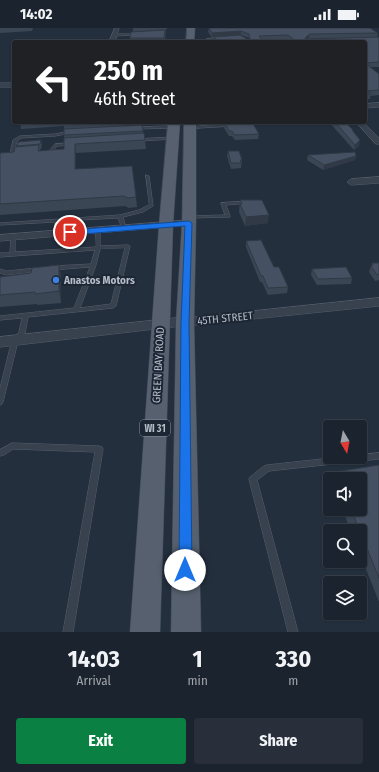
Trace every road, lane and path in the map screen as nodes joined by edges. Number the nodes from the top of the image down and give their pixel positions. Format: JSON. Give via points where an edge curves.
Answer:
{"nodes":[{"id":1,"x":191,"y":28,"type":"edge"},
{"id":2,"x":115,"y":31,"type":"edge"},
{"id":3,"x":140,"y":31,"type":"edge"},
{"id":4,"x":122,"y":35,"type":"junction"},
{"id":5,"x":142,"y":35,"type":"edge"},
{"id":6,"x":225,"y":38,"type":"edge"},
{"id":7,"x":120,"y":40,"type":"edge"},
{"id":8,"x":190,"y":40,"type":"edge"},
{"id":9,"x":209,"y":40,"type":"edge"},
{"id":10,"x":0,"y":85,"type":"edge"},
{"id":11,"x":12,"y":85,"type":"edge"},
{"id":12,"x":379,"y":105,"type":"edge"},
{"id":13,"x":367,"y":106,"type":"edge"},
{"id":14,"x":236,"y":124,"type":"edge"},
{"id":15,"x":360,"y":124,"type":"edge"},
{"id":16,"x":190,"y":126,"type":"edge"},
{"id":17,"x":128,"y":129,"type":"edge"},
{"id":18,"x":174,"y":129,"type":"edge"},
{"id":19,"x":78,"y":132,"type":"edge"},
{"id":20,"x":55,"y":135,"type":"junction"},
{"id":21,"x":129,"y":140,"type":"edge"},
{"id":22,"x":379,"y":142,"type":"edge"},
{"id":23,"x":78,"y":144,"type":"edge"},
{"id":24,"x":56,"y":145,"type":"junction"},
{"id":25,"x":43,"y":152,"type":"edge"},
{"id":26,"x":20,"y":153,"type":"edge"},
{"id":27,"x":147,"y":176,"type":"dead end"},
{"id":28,"x":379,"y":180,"type":"edge"},
{"id":29,"x":351,"y":182,"type":"dead end"},
{"id":30,"x":253,"y":201,"type":"edge"},
{"id":31,"x":120,"y":216,"type":"junction"},
{"id":32,"x":57,"y":220,"type":"junction"},
{"id":33,"x":189,"y":220,"type":"junction"},
{"id":34,"x":0,"y":224,"type":"edge"},
{"id":35,"x":166,"y":225,"type":"junction"},
{"id":36,"x":124,"y":228,"type":"junction"},
{"id":37,"x":98,"y":230,"type":"junction"},
{"id":38,"x":56,"y":234,"type":"junction"},
{"id":39,"x":13,"y":237,"type":"junction"},
{"id":40,"x":0,"y":238,"type":"edge"},
{"id":41,"x":98,"y":248,"type":"junction"},
{"id":42,"x":12,"y":254,"type":"junction"},
{"id":43,"x":0,"y":255,"type":"edge"},
{"id":44,"x":93,"y":265,"type":"junction"},
{"id":45,"x":0,"y":271,"type":"edge"},
{"id":46,"x":379,"y":302,"type":"edge"},
{"id":47,"x":76,"y":310,"type":"junction"},
{"id":48,"x":25,"y":315,"type":"junction"},
{"id":49,"x":0,"y":318,"type":"edge"},
{"id":50,"x":185,"y":322,"type":"junction"},
{"id":51,"x":160,"y":325,"type":"junction"},
{"id":52,"x":7,"y":341,"type":"edge"},
{"id":53,"x":0,"y":402,"type":"edge"},
{"id":54,"x":0,"y":453,"type":"edge"},
{"id":55,"x":379,"y":456,"type":"edge"},
{"id":56,"x":68,"y":632,"type":"edge"},
{"id":57,"x":145,"y":632,"type":"edge"},
{"id":58,"x":186,"y":632,"type":"edge"},
{"id":59,"x":293,"y":632,"type":"edge"}],
"edges":[{"from":1,"to":8,"type":"main road"},
{"from":2,"to":3,"type":"lane"},
{"from":2,"to":4,"type":"lane"},
{"from":4,"to":5,"type":"lane"},
{"from":4,"to":7,"type":"lane"},
{"from":6,"to":9,"type":"lane"},
{"from":10,"to":11,"type":"street"},
{"from":12,"to":13,"type":"street"},
{"from":14,"to":16,"type":"lane"},
{"from":15,"to":22,"type":"street"},
{"from":16,"to":33,"type":"main road","number":"WI 31"},
{"from":17,"to":18,"type":"lane"},
{"from":18,"to":21,"type":"lane"},
{"from":18,"to":35,"type":"main road","name":"GREEN BAY ROAD","number":"WI 31"},
{"from":19,"to":20,"type":"lane"},
{"from":20,"to":24,"type":"lane"},
{"from":20,"to":26,"type":"lane","via":[[20,137],[15,140],[12,154]]},
{"from":23,"to":24,"type":"lane"},
{"from":24,"to":25,"type":"lane","via":[[51,151]]},
{"from":27,"to":31,"type":"lane","via":[[151,206],[141,212]]},
{"from":28,"to":29,"type":"street"},
{"from":30,"to":33,"type":"lane","via":[[223,204],[228,216]]},
{"from":31,"to":32,"type":"lane"},
{"from":31,"to":36,"type":"lane"},
{"from":32,"to":34,"type":"lane"},
{"from":32,"to":38,"type":"lane"},
{"from":33,"to":35,"type":"street"},
{"from":33,"to":50,"type":"main road","number":"WI 31"},
{"from":35,"to":36,"type":"street"},
{"from":35,"to":51,"type":"main road","name":"GREEN BAY ROAD","number":"WI 31"},
{"from":36,"to":37,"type":"street"},
{"from":37,"to":38,"type":"street"},
{"from":37,"to":41,"type":"lane"},
{"from":38,"to":39,"type":"street"},
{"from":39,"to":40,"type":"street"},
{"from":39,"to":42,"type":"lane"},
{"from":41,"to":42,"type":"lane"},
{"from":41,"to":44,"type":"lane"},
{"from":41,"to":47,"type":"lane","via":[[128,246],[113,306]]},
{"from":42,"to":43,"type":"lane"},
{"from":44,"to":45,"type":"lane"},
{"from":44,"to":47,"type":"lane"},
{"from":46,"to":50,"type":"street","name":"45TH STREET"},
{"from":47,"to":48,"type":"lane"},
{"from":48,"to":49,"type":"lane"},
{"from":48,"to":52,"type":"lane","via":[[22,333]]},
{"from":50,"to":51,"type":"street","name":"45TH STREET"},
{"from":50,"to":58,"type":"main road","number":"WI 31"},
{"from":51,"to":52,"type":"street","name":"45TH STREET"},
{"from":51,"to":57,"type":"main road","name":"GREEN BAY ROAD","number":"WI 31"},
{"from":52,"to":53,"type":"lane"},
{"from":54,"to":56,"type":"lane","via":[[12,446],[99,449]]},
{"from":55,"to":59,"type":"lane","via":[[267,468],[253,479]]}]}
